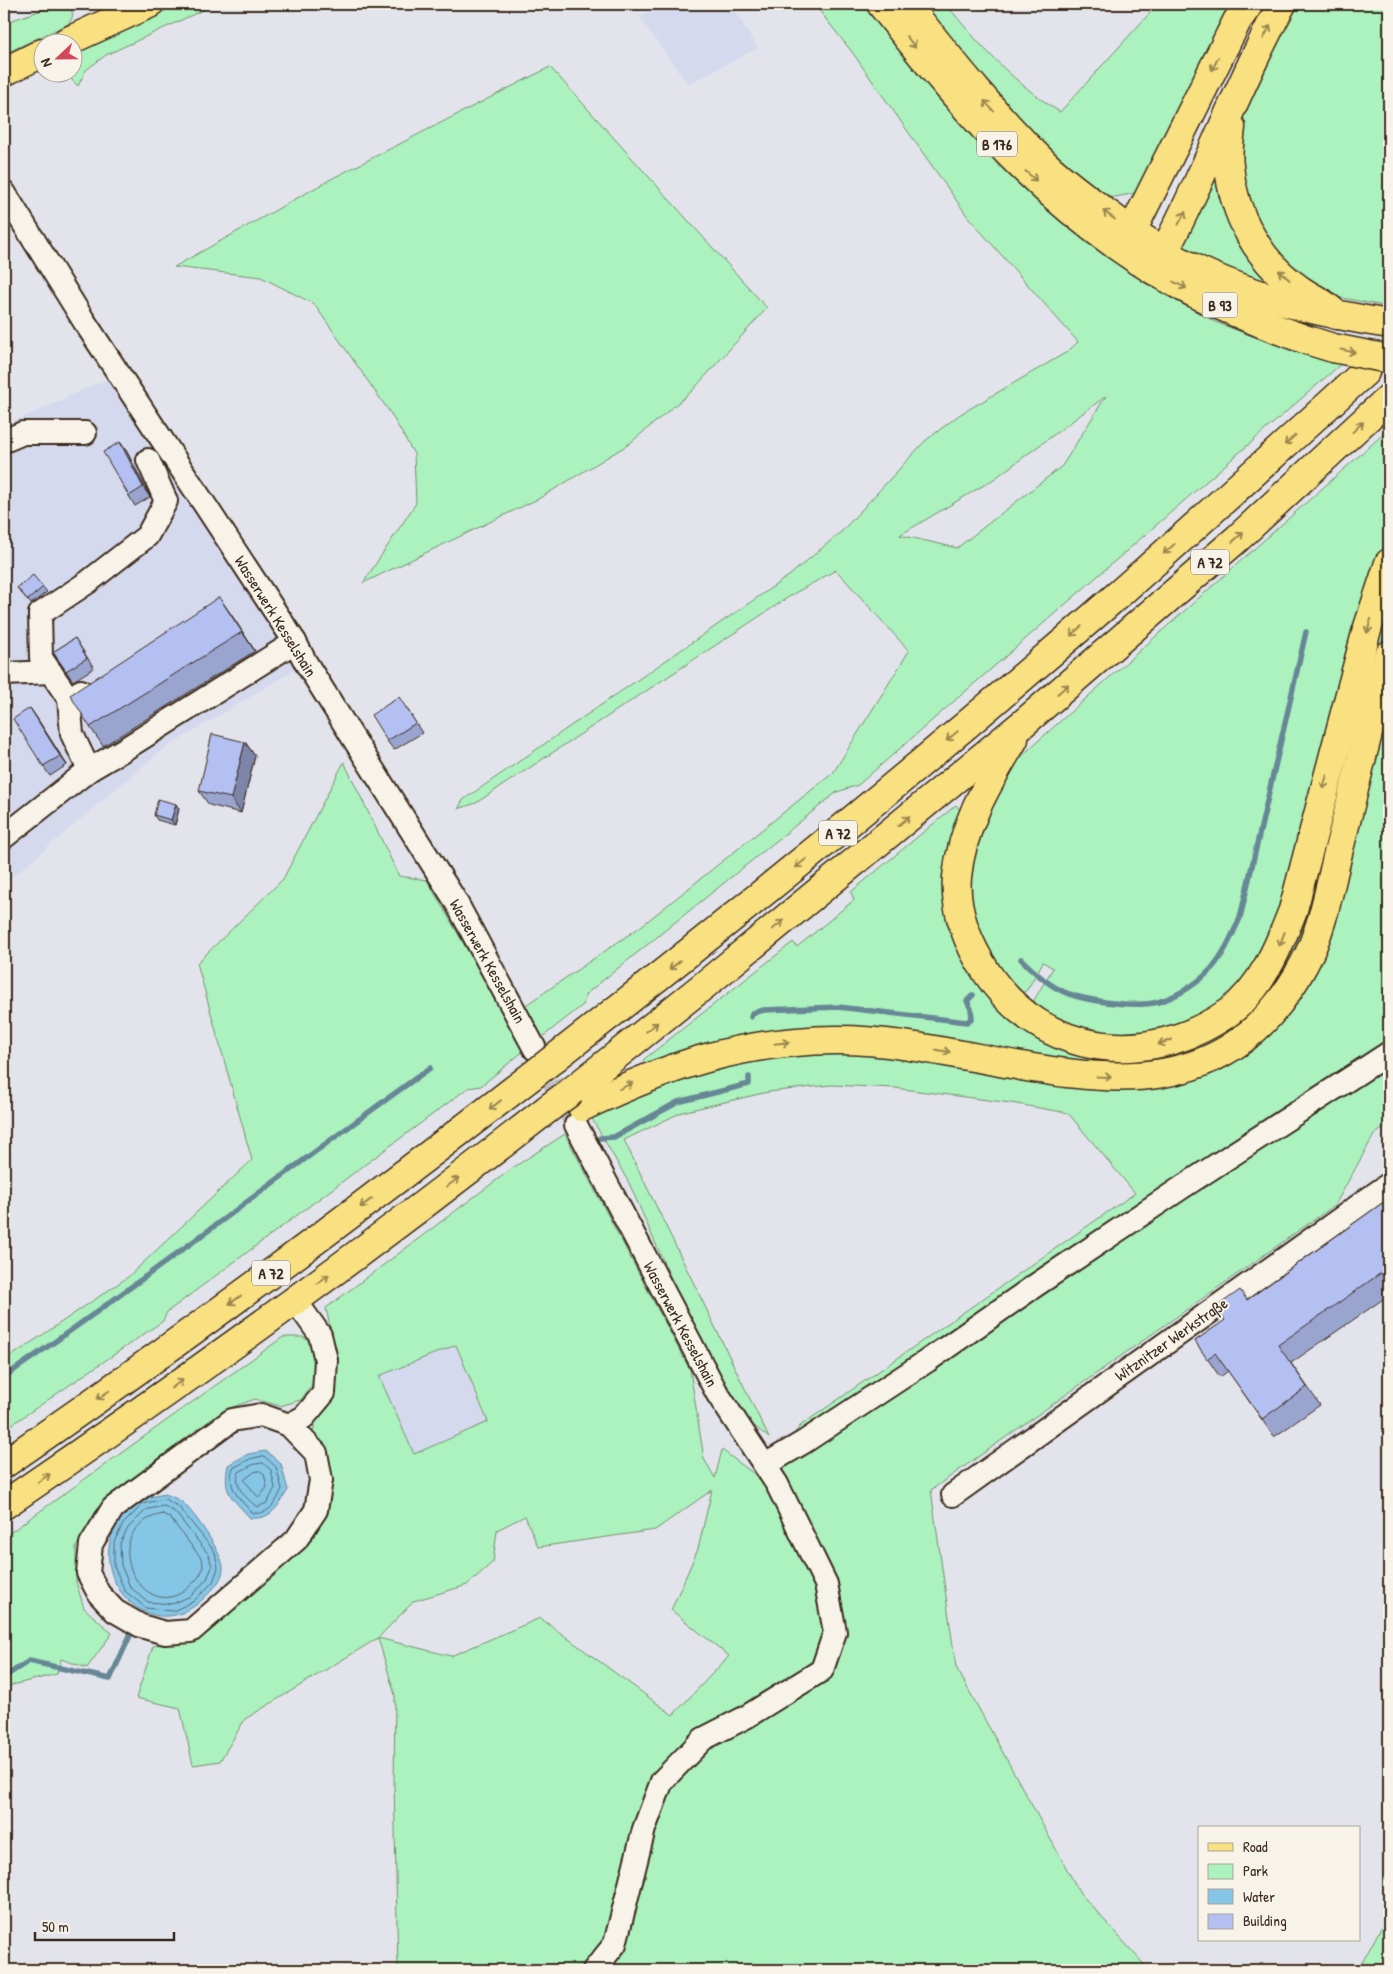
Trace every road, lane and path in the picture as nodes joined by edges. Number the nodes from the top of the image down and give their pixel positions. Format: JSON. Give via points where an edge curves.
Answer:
{"nodes":[{"id":1,"x":149,"y":4,"type":"edge"},
{"id":2,"x":881,"y":4,"type":"edge"},
{"id":3,"x":906,"y":4,"type":"edge"},
{"id":4,"x":1249,"y":4,"type":"edge"},
{"id":5,"x":1282,"y":4,"type":"edge"},
{"id":6,"x":82,"y":35,"type":"edge"},
{"id":7,"x":32,"y":58,"type":"edge"},
{"id":8,"x":4,"y":72,"type":"edge"},
{"id":9,"x":1233,"y":108,"type":"junction"},
{"id":10,"x":4,"y":192,"type":"edge"},
{"id":11,"x":1132,"y":231,"type":"junction"},
{"id":12,"x":1164,"y":252,"type":"junction"},
{"id":13,"x":1138,"y":261,"type":"junction"},
{"id":14,"x":1336,"y":315,"type":"junction"},
{"id":15,"x":1389,"y":324,"type":"edge"},
{"id":16,"x":1389,"y":359,"type":"edge"},
{"id":17,"x":1365,"y":372,"type":"dead end"},
{"id":18,"x":1389,"y":398,"type":"edge"},
{"id":19,"x":85,"y":433,"type":"dead end"},
{"id":20,"x":4,"y":441,"type":"edge"},
{"id":21,"x":148,"y":460,"type":"dead end"},
{"id":22,"x":1389,"y":563,"type":"edge"},
{"id":23,"x":295,"y":642,"type":"junction"},
{"id":24,"x":1389,"y":655,"type":"edge"},
{"id":25,"x":50,"y":672,"type":"junction"},
{"id":26,"x":4,"y":674,"type":"edge"},
{"id":27,"x":102,"y":678,"type":"edge"},
{"id":28,"x":68,"y":699,"type":"junction"},
{"id":29,"x":1026,"y":720,"type":"junction"},
{"id":30,"x":89,"y":770,"type":"junction"},
{"id":31,"x":4,"y":837,"type":"edge"},
{"id":32,"x":1389,"y":1053,"type":"edge"},
{"id":33,"x":541,"y":1060,"type":"junction"},
{"id":34,"x":568,"y":1110,"type":"junction"},
{"id":35,"x":1389,"y":1184,"type":"edge"},
{"id":36,"x":295,"y":1300,"type":"junction"},
{"id":37,"x":289,"y":1424,"type":"junction"},
{"id":38,"x":4,"y":1464,"type":"edge"},
{"id":39,"x":765,"y":1466,"type":"junction"},
{"id":40,"x":953,"y":1495,"type":"dead end"},
{"id":41,"x":4,"y":1505,"type":"edge"},
{"id":42,"x":594,"y":1970,"type":"edge"}],
"edges":[{"from":1,"to":6,"type":"main road"},
{"from":2,"to":13,"type":"main road","number":"B 176","one_way":true,"via":[[991,138],[1067,208]]},
{"from":11,"to":3,"type":"main road","number":"B 176","one_way":true,"via":[[1053,171],[1007,126]]},
{"from":4,"to":11,"type":"main road","one_way":true,"via":[[1237,21]]},
{"from":9,"to":5,"type":"main road","one_way":true},
{"from":7,"to":8,"type":"main road"},
{"from":12,"to":9,"type":"main road","one_way":true},
{"from":14,"to":9,"type":"main road","one_way":true,"via":[[1323,302],[1298,289],[1272,265],[1244,224],[1233,194],[1228,164]]},
{"from":10,"to":23,"type":"street","name":"Wasserwerk Kesselshain","via":[[84,321]]},
{"from":11,"to":12,"type":"main road","number":"B 176"},
{"from":11,"to":13,"type":"main road"},
{"from":12,"to":13,"type":"main road"},
{"from":12,"to":14,"type":"main road","number":"B 93","via":[[1209,276],[1255,293]]},
{"from":13,"to":16,"type":"main road","number":"B 93","one_way":true,"bridge":true,"via":[[1244,317],[1333,348]]},
{"from":14,"to":15,"type":"main road","number":"B 93"},
{"from":17,"to":33,"type":"main road","number":"A 72","one_way":true,"via":[[1113,599],[981,712],[689,954]]},
{"from":29,"to":18,"type":"main road","number":"A 72","one_way":true,"via":[[1238,538]]},
{"from":19,"to":20,"type":"street","via":[[23,433]]},
{"from":21,"to":25,"type":"street","via":[[166,501],[147,536],[40,614],[41,658]]},
{"from":22,"to":29,"type":"main road","one_way":true,"via":[[1366,633],[1293,910],[1279,946],[1254,986],[1230,1011],[1195,1032],[1155,1045],[1114,1048],[1070,1040],[1027,1018],[998,990],[973,952],[960,916],[957,879],[964,839],[981,794]]},
{"from":23,"to":30,"type":"street"},
{"from":23,"to":33,"type":"street","name":"Wasserwerk Kesselshain","via":[[455,900]]},
{"from":34,"to":24,"type":"main road","one_way":true,"via":[[666,1069],[704,1057],[797,1041],[883,1043],[1107,1078],[1168,1072],[1206,1060],[1240,1040],[1273,1012],[1306,961],[1329,891]]},
{"from":25,"to":26,"type":"street"},
{"from":25,"to":28,"type":"street"},
{"from":27,"to":28,"type":"street"},
{"from":28,"to":30,"type":"street","via":[[72,734]]},
{"from":34,"to":29,"type":"main road","number":"A 72","one_way":true,"via":[[707,983]]},
{"from":30,"to":31,"type":"street"},
{"from":32,"to":39,"type":"street"},
{"from":33,"to":38,"type":"main road","number":"A 72","one_way":true,"via":[[375,1196]]},
{"from":36,"to":34,"type":"main road","number":"A 72","one_way":true,"via":[[480,1162]]},
{"from":34,"to":39,"type":"street","name":"Wasserwerk Kesselshain","via":[[717,1393]]},
{"from":35,"to":40,"type":"street","name":"Witznitzer Werkstraße"},
{"from":36,"to":37,"type":"street","via":[[320,1335],[326,1360],[324,1393],[304,1417]]},
{"from":41,"to":36,"type":"main road","number":"A 72","one_way":true},
{"from":37,"to":37,"type":"street","via":[[261,1415],[232,1420],[113,1508],[91,1544],[88,1573],[99,1594],[115,1611],[141,1626],[165,1633],[191,1631],[296,1540],[316,1510],[321,1480],[316,1453]]},
{"from":39,"to":42,"type":"street","name":"Wasserwerk Kesselshain","via":[[826,1584],[835,1632],[822,1670],[746,1717],[703,1739],[662,1781],[644,1830],[616,1944]]}]}
